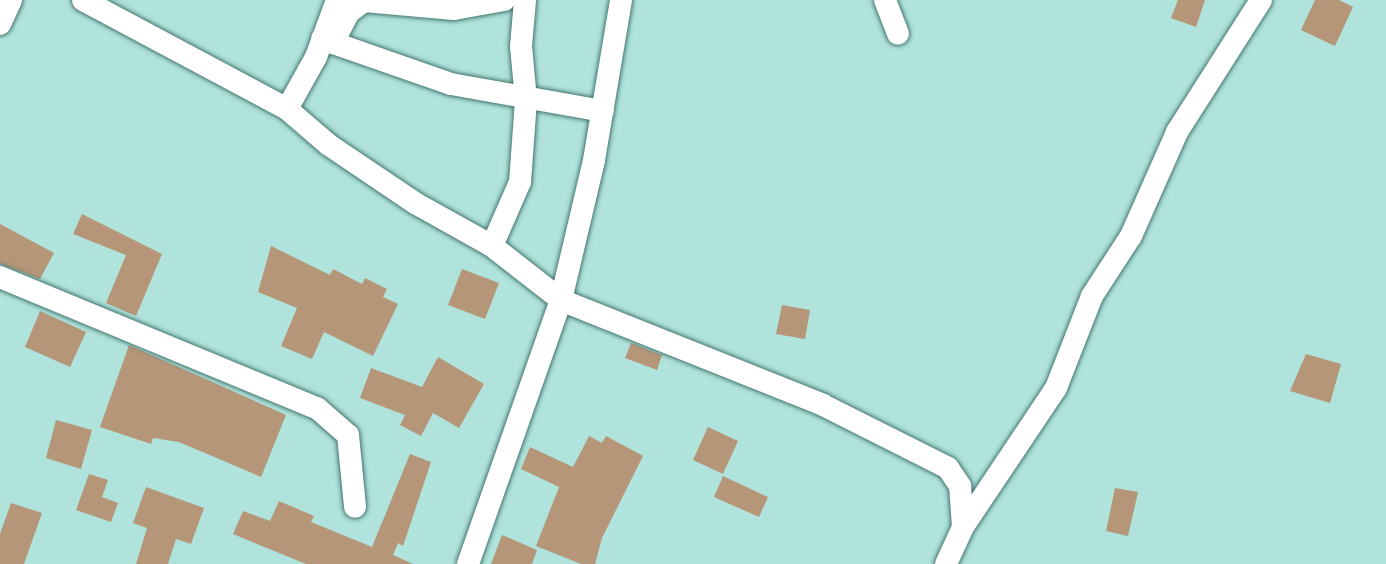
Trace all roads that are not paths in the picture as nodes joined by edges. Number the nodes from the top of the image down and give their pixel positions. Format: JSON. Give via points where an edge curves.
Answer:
{"nodes":[{"id":1,"x":12,"y":0,"type":"edge"},
{"id":2,"x":83,"y":0,"type":"edge"},
{"id":3,"x":337,"y":0,"type":"edge"},
{"id":4,"x":504,"y":0,"type":"edge"},
{"id":5,"x":525,"y":0,"type":"edge"},
{"id":6,"x":621,"y":0,"type":"edge"},
{"id":7,"x":885,"y":0,"type":"edge"},
{"id":8,"x":1261,"y":0,"type":"edge"},
{"id":9,"x":0,"y":24,"type":"edge"},
{"id":10,"x":897,"y":34,"type":"dead end"},
{"id":11,"x":328,"y":41,"type":"junction"},
{"id":12,"x":526,"y":100,"type":"junction"},
{"id":13,"x":287,"y":109,"type":"junction"},
{"id":14,"x":603,"y":111,"type":"junction"},
{"id":15,"x":492,"y":246,"type":"junction"},
{"id":16,"x":0,"y":277,"type":"edge"},
{"id":17,"x":561,"y":300,"type":"junction"},
{"id":18,"x":355,"y":507,"type":"dead end"},
{"id":19,"x":963,"y":527,"type":"junction"},
{"id":20,"x":468,"y":564,"type":"edge"},
{"id":21,"x":946,"y":564,"type":"edge"}],
"edges":[{"from":1,"to":9,"type":"street"},
{"from":2,"to":13,"type":"street"},
{"from":3,"to":11,"type":"street"},
{"from":4,"to":11,"type":"street","via":[[454,9],[364,1],[348,13]]},
{"from":5,"to":12,"type":"street","via":[[521,46]]},
{"from":6,"to":14,"type":"street"},
{"from":7,"to":10,"type":"street"},
{"from":8,"to":19,"type":"street","via":[[1177,132],[1131,236],[1092,296],[1056,388]]},
{"from":11,"to":12,"type":"street","via":[[451,84]]},
{"from":11,"to":13,"type":"street"},
{"from":12,"to":14,"type":"street"},
{"from":12,"to":15,"type":"street","via":[[520,183]]},
{"from":13,"to":15,"type":"street","via":[[329,145],[415,204]]},
{"from":14,"to":17,"type":"street"},
{"from":15,"to":17,"type":"street"},
{"from":16,"to":18,"type":"street","via":[[317,408],[348,435]]},
{"from":17,"to":19,"type":"street","via":[[823,405],[948,468],[960,486]]},
{"from":17,"to":20,"type":"street"},
{"from":19,"to":21,"type":"street"}]}
